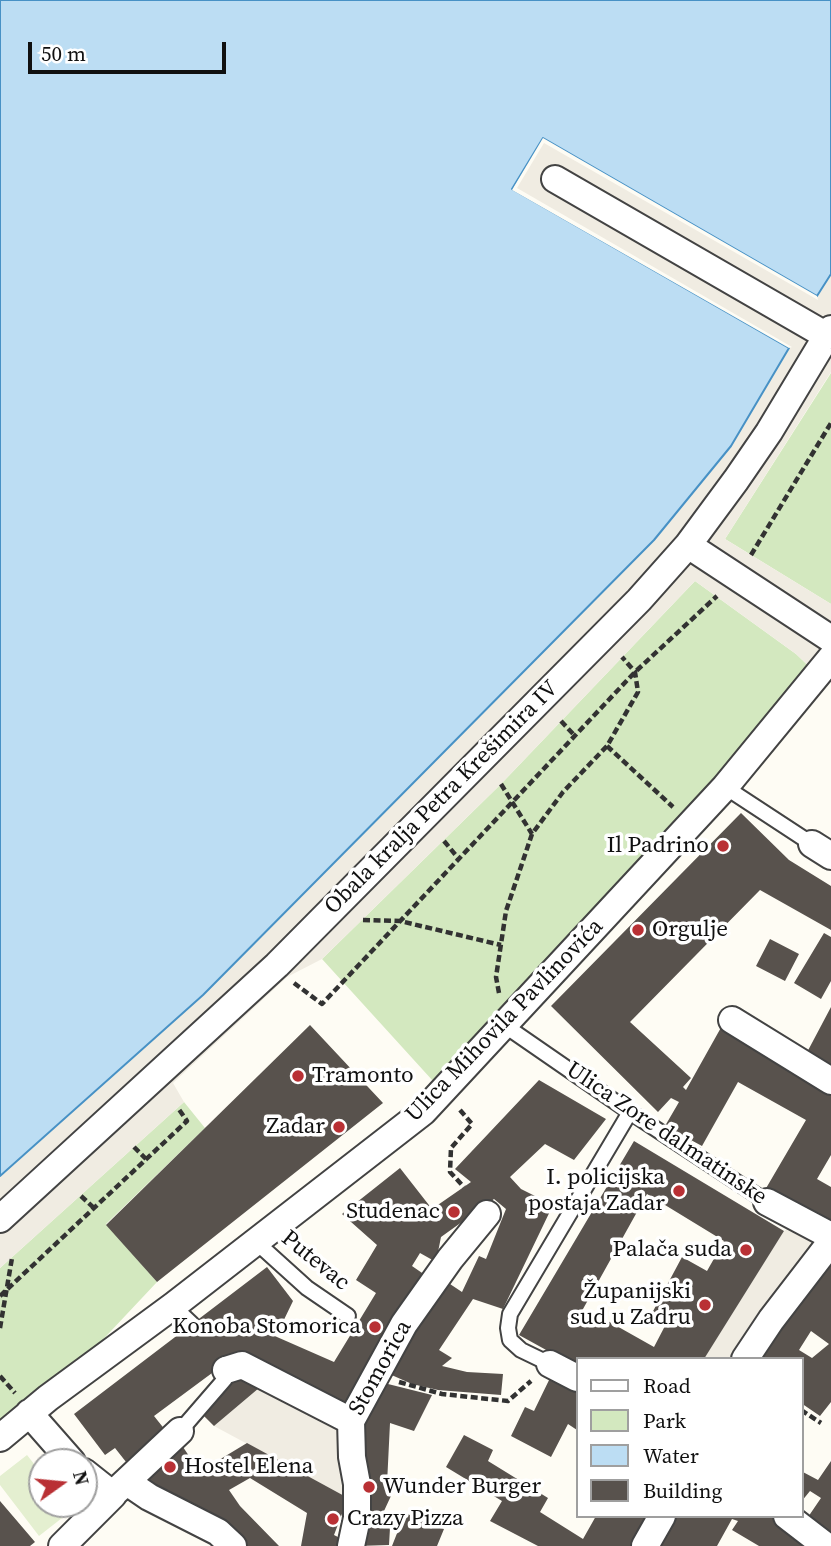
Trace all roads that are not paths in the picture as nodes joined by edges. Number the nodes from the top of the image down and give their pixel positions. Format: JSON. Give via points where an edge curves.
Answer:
{"nodes":[{"id":1,"x":555,"y":179,"type":"dead end"},
{"id":2,"x":829,"y":333,"type":"edge"},
{"id":3,"x":688,"y":545,"type":"junction"},
{"id":4,"x":831,"y":639,"type":"edge"},
{"id":5,"x":831,"y":658,"type":"edge"},
{"id":6,"x":725,"y":787,"type":"junction"},
{"id":7,"x":822,"y":850,"type":"edge"},
{"id":8,"x":732,"y":1020,"type":"dead end"},
{"id":9,"x":504,"y":1025,"type":"junction"},
{"id":10,"x":831,"y":1081,"type":"edge"},
{"id":11,"x":630,"y":1112,"type":"junction"},
{"id":12,"x":767,"y":1202,"type":"joint"},
{"id":13,"x":487,"y":1214,"type":"dead end"},
{"id":14,"x":0,"y":1219,"type":"edge"},
{"id":15,"x":831,"y":1236,"type":"edge"},
{"id":16,"x":255,"y":1241,"type":"junction"},
{"id":17,"x":831,"y":1242,"type":"edge"},
{"id":18,"x":173,"y":1306,"type":"junction"},
{"id":19,"x":348,"y":1316,"type":"dead end"},
{"id":20,"x":192,"y":1324,"type":"dead end"},
{"id":21,"x":747,"y":1357,"type":"edge"},
{"id":22,"x":550,"y":1364,"type":"joint"},
{"id":23,"x":226,"y":1366,"type":"joint"},
{"id":24,"x":576,"y":1377,"type":"edge"},
{"id":25,"x":29,"y":1413,"type":"junction"},
{"id":26,"x":351,"y":1421,"type":"junction"},
{"id":27,"x":180,"y":1432,"type":"joint"},
{"id":28,"x":0,"y":1438,"type":"edge"},
{"id":29,"x":60,"y":1448,"type":"edge"},
{"id":30,"x":98,"y":1478,"type":"edge"},
{"id":31,"x":120,"y":1488,"type":"junction"},
{"id":32,"x":661,"y":1518,"type":"edge"},
{"id":33,"x":790,"y":1518,"type":"edge"},
{"id":34,"x":62,"y":1546,"type":"edge"},
{"id":35,"x":233,"y":1546,"type":"edge"},
{"id":36,"x":351,"y":1546,"type":"edge"},
{"id":37,"x":645,"y":1546,"type":"edge"},
{"id":38,"x":825,"y":1546,"type":"edge"}],
"edges":[{"from":1,"to":2,"type":"street"},
{"from":2,"to":3,"type":"street","name":"Obala kralja Petra Krešimira IV","via":[[769,432]]},
{"from":3,"to":4,"type":"street"},
{"from":3,"to":14,"type":"street","name":"Obala kralja Petra Krešimira IV","via":[[277,965]]},
{"from":5,"to":6,"type":"street","name":"Ulica Mihovila Pavlinovića"},
{"from":6,"to":7,"type":"lane"},
{"from":6,"to":9,"type":"street","name":"Ulica Mihovila Pavlinovića"},
{"from":8,"to":10,"type":"street"},
{"from":9,"to":11,"type":"lane","name":"Ulica Zore dalmatinske"},
{"from":9,"to":16,"type":"street","name":"Ulica Mihovila Pavlinovića","via":[[424,1112]]},
{"from":11,"to":12,"type":"lane","name":"Ulica Zore dalmatinske"},
{"from":11,"to":22,"type":"lane","via":[[510,1314],[510,1340]]},
{"from":12,"to":15,"type":"street","name":"Ulica Zore dalmatinske"},
{"from":13,"to":26,"type":"street","name":"Stomorica","via":[[411,1314]]},
{"from":16,"to":18,"type":"street","name":"Ulica Mihovila Pavlinovića"},
{"from":16,"to":19,"type":"lane","name":"Putevac","via":[[307,1288]]},
{"from":17,"to":21,"type":"street"},
{"from":18,"to":20,"type":"lane"},
{"from":18,"to":25,"type":"street","name":"Ulica Mihovila Pavlinovića"},
{"from":22,"to":24,"type":"street"},
{"from":23,"to":26,"type":"street","via":[[242,1365]]},
{"from":23,"to":27,"type":"lane","via":[[225,1379]]},
{"from":25,"to":28,"type":"street","name":"Ulica Mihovila Pavlinovića"},
{"from":25,"to":29,"type":"street"},
{"from":26,"to":36,"type":"street","name":"Stomorica","via":[[357,1484]]},
{"from":27,"to":31,"type":"street"},
{"from":30,"to":31,"type":"street"},
{"from":31,"to":34,"type":"street"},
{"from":31,"to":35,"type":"street","via":[[149,1497],[218,1532]]},
{"from":32,"to":37,"type":"street"},
{"from":33,"to":38,"type":"street"}]}
